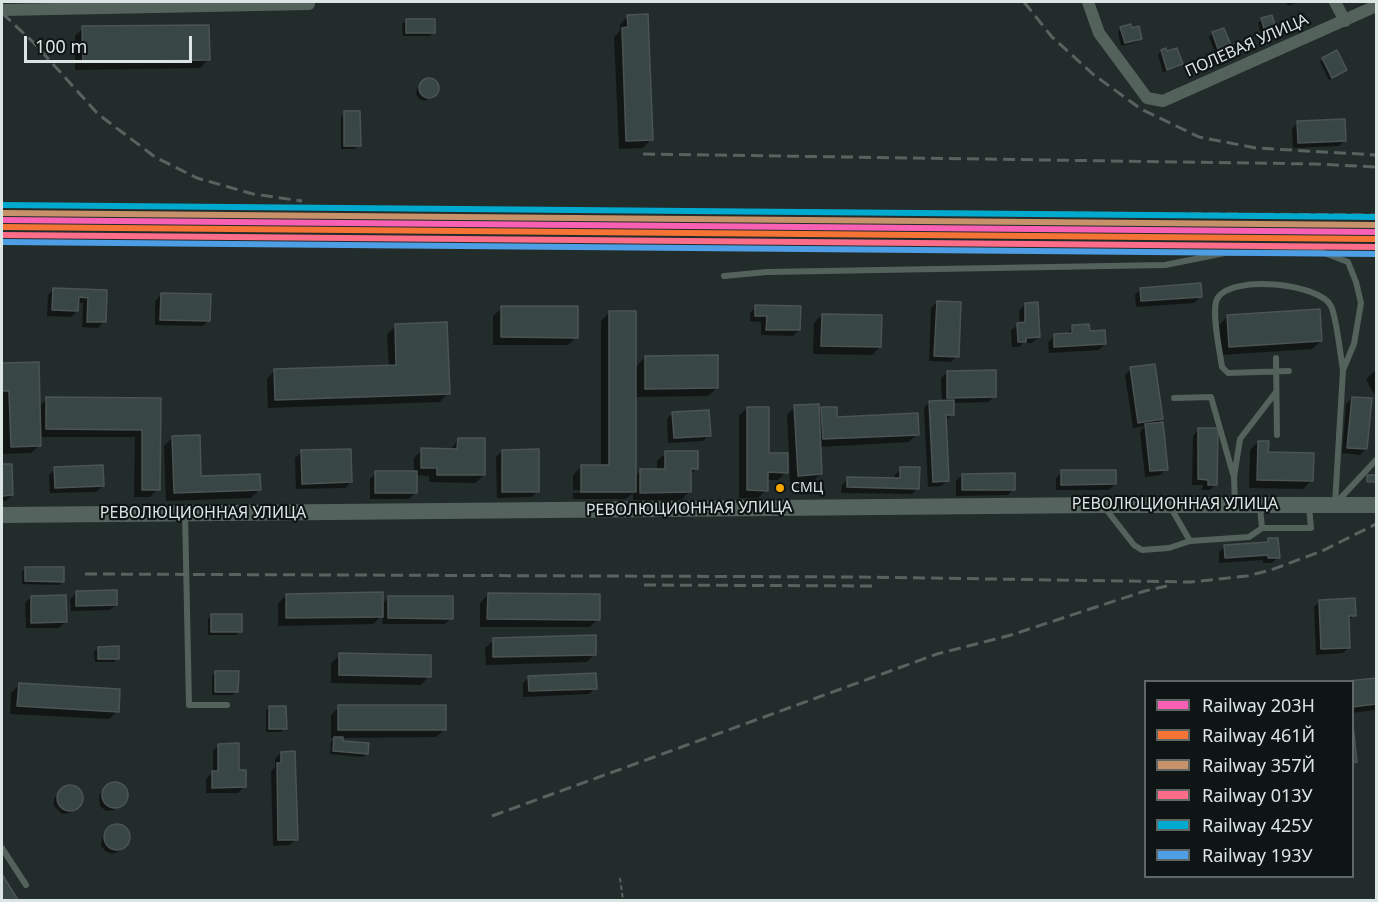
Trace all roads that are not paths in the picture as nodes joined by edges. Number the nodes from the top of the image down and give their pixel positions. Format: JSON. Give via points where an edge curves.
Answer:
{"nodes":[{"id":1,"x":1088,"y":2,"type":"edge"},
{"id":2,"x":1335,"y":2,"type":"edge"},
{"id":3,"x":227,"y":3,"type":"edge"},
{"id":4,"x":309,"y":4,"type":"dead end"},
{"id":5,"x":1377,"y":6,"type":"edge"},
{"id":6,"x":2,"y":10,"type":"edge"},
{"id":7,"x":1345,"y":21,"type":"junction"},
{"id":8,"x":724,"y":276,"type":"dead end"},
{"id":9,"x":1276,"y":358,"type":"dead end"},
{"id":10,"x":1343,"y":370,"type":"junction"},
{"id":11,"x":1276,"y":371,"type":"junction"},
{"id":12,"x":1289,"y":371,"type":"dead end"},
{"id":13,"x":1276,"y":392,"type":"junction"},
{"id":14,"x":1174,"y":398,"type":"dead end"},
{"id":15,"x":1277,"y":435,"type":"dead end"},
{"id":16,"x":1377,"y":460,"type":"edge"},
{"id":17,"x":1234,"y":477,"type":"junction"},
{"id":18,"x":1169,"y":504,"type":"junction"},
{"id":19,"x":1236,"y":504,"type":"junction"},
{"id":20,"x":1260,"y":504,"type":"junction"},
{"id":21,"x":1309,"y":504,"type":"junction"},
{"id":22,"x":1335,"y":504,"type":"junction"},
{"id":23,"x":1102,"y":505,"type":"junction"},
{"id":24,"x":1377,"y":505,"type":"edge"},
{"id":25,"x":185,"y":513,"type":"junction"},
{"id":26,"x":2,"y":515,"type":"edge"},
{"id":27,"x":1262,"y":528,"type":"junction"},
{"id":28,"x":1190,"y":541,"type":"junction"},
{"id":29,"x":226,"y":705,"type":"dead end"},
{"id":30,"x":2,"y":848,"type":"edge"},
{"id":31,"x":26,"y":885,"type":"dead end"}],
"edges":[{"from":1,"to":7,"type":"street","name":"ПОЛЕВАЯ УЛИЦА","via":[[1099,33],[1147,98],[1163,101]]},
{"from":2,"to":7,"type":"street"},
{"from":3,"to":4,"type":"street"},
{"from":3,"to":6,"type":"street"},
{"from":5,"to":7,"type":"street","name":"ПОЛЕВАЯ УЛИЦА"},
{"from":8,"to":10,"type":"lane","via":[[1165,265],[1225,253],[1322,252],[1348,262],[1361,303],[1354,344]]},
{"from":9,"to":11,"type":"lane"},
{"from":10,"to":11,"type":"lane","via":[[1330,306],[1322,298],[1296,287],[1273,285],[1242,284],[1224,291],[1215,310],[1222,367],[1228,373]]},
{"from":10,"to":22,"type":"lane"},
{"from":11,"to":12,"type":"lane"},
{"from":11,"to":13,"type":"lane"},
{"from":13,"to":15,"type":"lane"},
{"from":13,"to":17,"type":"lane","via":[[1240,439]]},
{"from":14,"to":17,"type":"lane","via":[[1211,398]]},
{"from":16,"to":22,"type":"lane"},
{"from":17,"to":19,"type":"lane"},
{"from":18,"to":19,"type":"main road","name":"РЕВОЛЮЦИОННАЯ УЛИЦА"},
{"from":18,"to":23,"type":"main road","name":"РЕВОЛЮЦИОННАЯ УЛИЦА"},
{"from":18,"to":28,"type":"lane"},
{"from":19,"to":20,"type":"main road","name":"РЕВОЛЮЦИОННАЯ УЛИЦА"},
{"from":20,"to":21,"type":"main road","name":"РЕВОЛЮЦИОННАЯ УЛИЦА"},
{"from":20,"to":27,"type":"lane"},
{"from":21,"to":22,"type":"main road","name":"РЕВОЛЮЦИОННАЯ УЛИЦА"},
{"from":21,"to":27,"type":"lane","via":[[1311,528]]},
{"from":22,"to":24,"type":"main road","name":"РЕВОЛЮЦИОННАЯ УЛИЦА"},
{"from":23,"to":25,"type":"main road","name":"РЕВОЛЮЦИОННАЯ УЛИЦА"},
{"from":23,"to":28,"type":"lane","via":[[1142,550],[1169,548]]},
{"from":25,"to":26,"type":"main road","name":"РЕВОЛЮЦИОННАЯ УЛИЦА"},
{"from":25,"to":29,"type":"lane","via":[[189,705]]},
{"from":27,"to":28,"type":"lane","via":[[1249,537]]},
{"from":30,"to":31,"type":"lane"}]}
